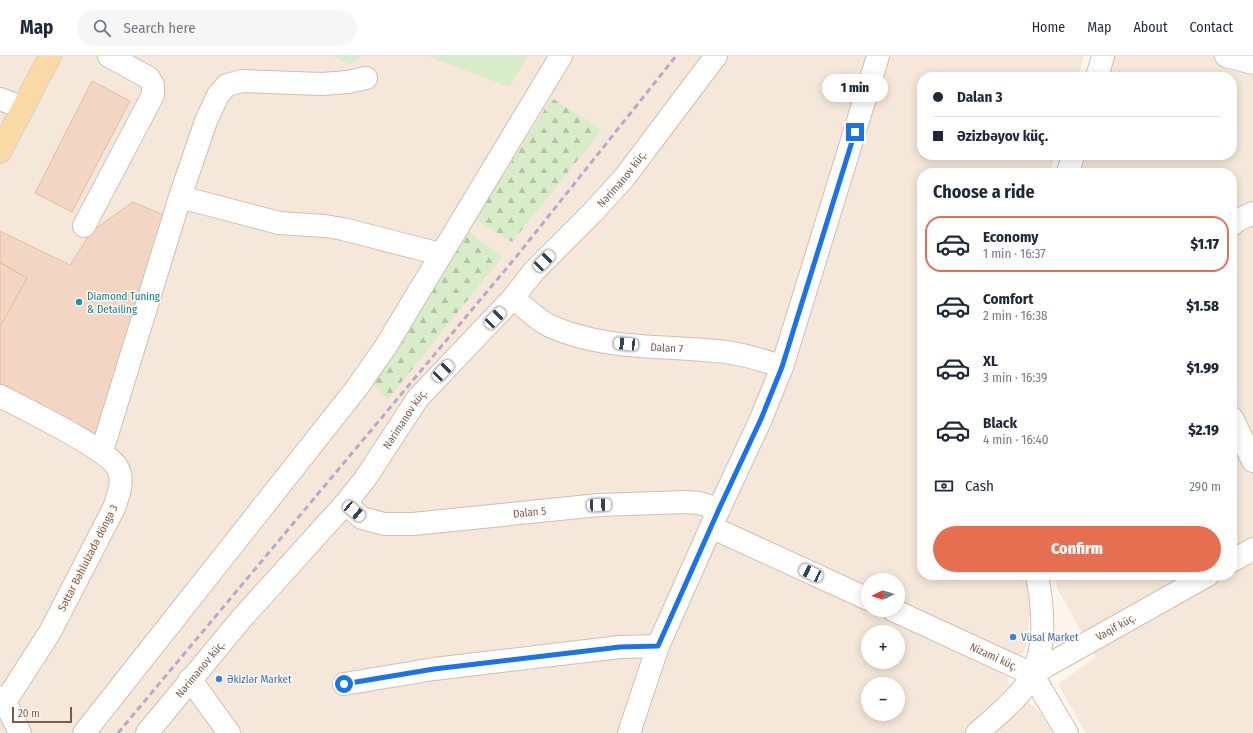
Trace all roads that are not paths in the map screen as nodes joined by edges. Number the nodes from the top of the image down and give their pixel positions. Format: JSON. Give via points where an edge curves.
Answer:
{"nodes":[{"id":1,"x":50,"y":56,"type":"edge"},
{"id":2,"x":109,"y":56,"type":"edge"},
{"id":3,"x":561,"y":56,"type":"edge"},
{"id":4,"x":716,"y":56,"type":"edge"},
{"id":5,"x":878,"y":56,"type":"edge"},
{"id":6,"x":1103,"y":56,"type":"edge"},
{"id":7,"x":1226,"y":56,"type":"edge"},
{"id":8,"x":1253,"y":63,"type":"edge"},
{"id":9,"x":1098,"y":72,"type":"edge"},
{"id":10,"x":366,"y":78,"type":"dead end"},
{"id":11,"x":0,"y":99,"type":"edge"},
{"id":12,"x":23,"y":108,"type":"junction"},
{"id":13,"x":0,"y":152,"type":"edge"},
{"id":14,"x":180,"y":197,"type":"junction"},
{"id":15,"x":1253,"y":213,"type":"edge"},
{"id":16,"x":1237,"y":221,"type":"edge"},
{"id":17,"x":84,"y":226,"type":"dead end"},
{"id":18,"x":440,"y":254,"type":"junction"},
{"id":19,"x":513,"y":298,"type":"junction"},
{"id":20,"x":782,"y":367,"type":"junction"},
{"id":21,"x":0,"y":396,"type":"edge"},
{"id":22,"x":1237,"y":428,"type":"edge"},
{"id":23,"x":102,"y":451,"type":"junction"},
{"id":24,"x":1253,"y":461,"type":"edge"},
{"id":25,"x":345,"y":504,"type":"junction"},
{"id":26,"x":715,"y":518,"type":"junction"},
{"id":27,"x":1253,"y":549,"type":"edge"},
{"id":28,"x":1237,"y":558,"type":"edge"},
{"id":29,"x":1038,"y":580,"type":"edge"},
{"id":30,"x":1199,"y":580,"type":"edge"},
{"id":31,"x":861,"y":595,"type":"edge"},
{"id":32,"x":905,"y":616,"type":"edge"},
{"id":33,"x":658,"y":646,"type":"junction"},
{"id":34,"x":1032,"y":674,"type":"junction"},
{"id":35,"x":190,"y":679,"type":"junction"},
{"id":36,"x":344,"y":684,"type":"dead end"},
{"id":37,"x":7,"y":714,"type":"edge"},
{"id":38,"x":84,"y":733,"type":"edge"},
{"id":39,"x":147,"y":733,"type":"edge"},
{"id":40,"x":229,"y":733,"type":"edge"},
{"id":41,"x":629,"y":733,"type":"edge"},
{"id":42,"x":977,"y":733,"type":"edge"},
{"id":43,"x":1067,"y":733,"type":"edge"}],
"edges":[{"from":1,"to":12,"type":"main road"},
{"from":2,"to":17,"type":"street","via":[[149,78],[153,85],[153,95]]},
{"from":3,"to":18,"type":"street"},
{"from":4,"to":19,"type":"street","name":"Nərimanov küç.","via":[[624,178],[534,271]]},
{"from":5,"to":20,"type":"street"},
{"from":6,"to":9,"type":"street"},
{"from":7,"to":8,"type":"street"},
{"from":10,"to":14,"type":"street","via":[[322,84],[242,81],[227,85],[218,95],[206,121]]},
{"from":11,"to":12,"type":"street"},
{"from":12,"to":13,"type":"main road"},
{"from":14,"to":18,"type":"street","via":[[279,223],[343,229]]},
{"from":14,"to":23,"type":"street"},
{"from":15,"to":16,"type":"street"},
{"from":18,"to":38,"type":"street","via":[[386,346],[356,389]]},
{"from":19,"to":20,"type":"street","name":"Dalan 7","via":[[548,325],[572,335],[612,343],[727,352]]},
{"from":19,"to":25,"type":"street","name":"Nərimanov küç.","via":[[418,398],[365,479]]},
{"from":20,"to":26,"type":"street"},
{"from":21,"to":23,"type":"street","name":"Səttar Bəhlulzadə döngə 3"},
{"from":22,"to":24,"type":"street"},
{"from":23,"to":37,"type":"street","name":"Səttar Bəhlulzadə döngə 3","via":[[118,467],[121,487],[114,508]]},
{"from":25,"to":26,"type":"street","name":"Dalan 5","via":[[362,518],[384,524],[413,524],[599,505],[686,502],[699,503]]},
{"from":25,"to":35,"type":"street","name":"Nərimanov küç."},
{"from":26,"to":31,"type":"street"},
{"from":26,"to":33,"type":"street"},
{"from":27,"to":28,"type":"street"},
{"from":29,"to":34,"type":"street","via":[[1043,628],[1041,647]]},
{"from":30,"to":34,"type":"street","name":"Vaqif küç."},
{"from":32,"to":34,"type":"street","name":"Nizami küç."},
{"from":33,"to":36,"type":"street","via":[[620,647],[434,669]]},
{"from":33,"to":41,"type":"street"},
{"from":34,"to":42,"type":"street","name":"Vaqif küç.","via":[[1017,696]]},
{"from":34,"to":43,"type":"street"},
{"from":35,"to":39,"type":"street","name":"Nərimanov küç."},
{"from":35,"to":40,"type":"street"}]}
